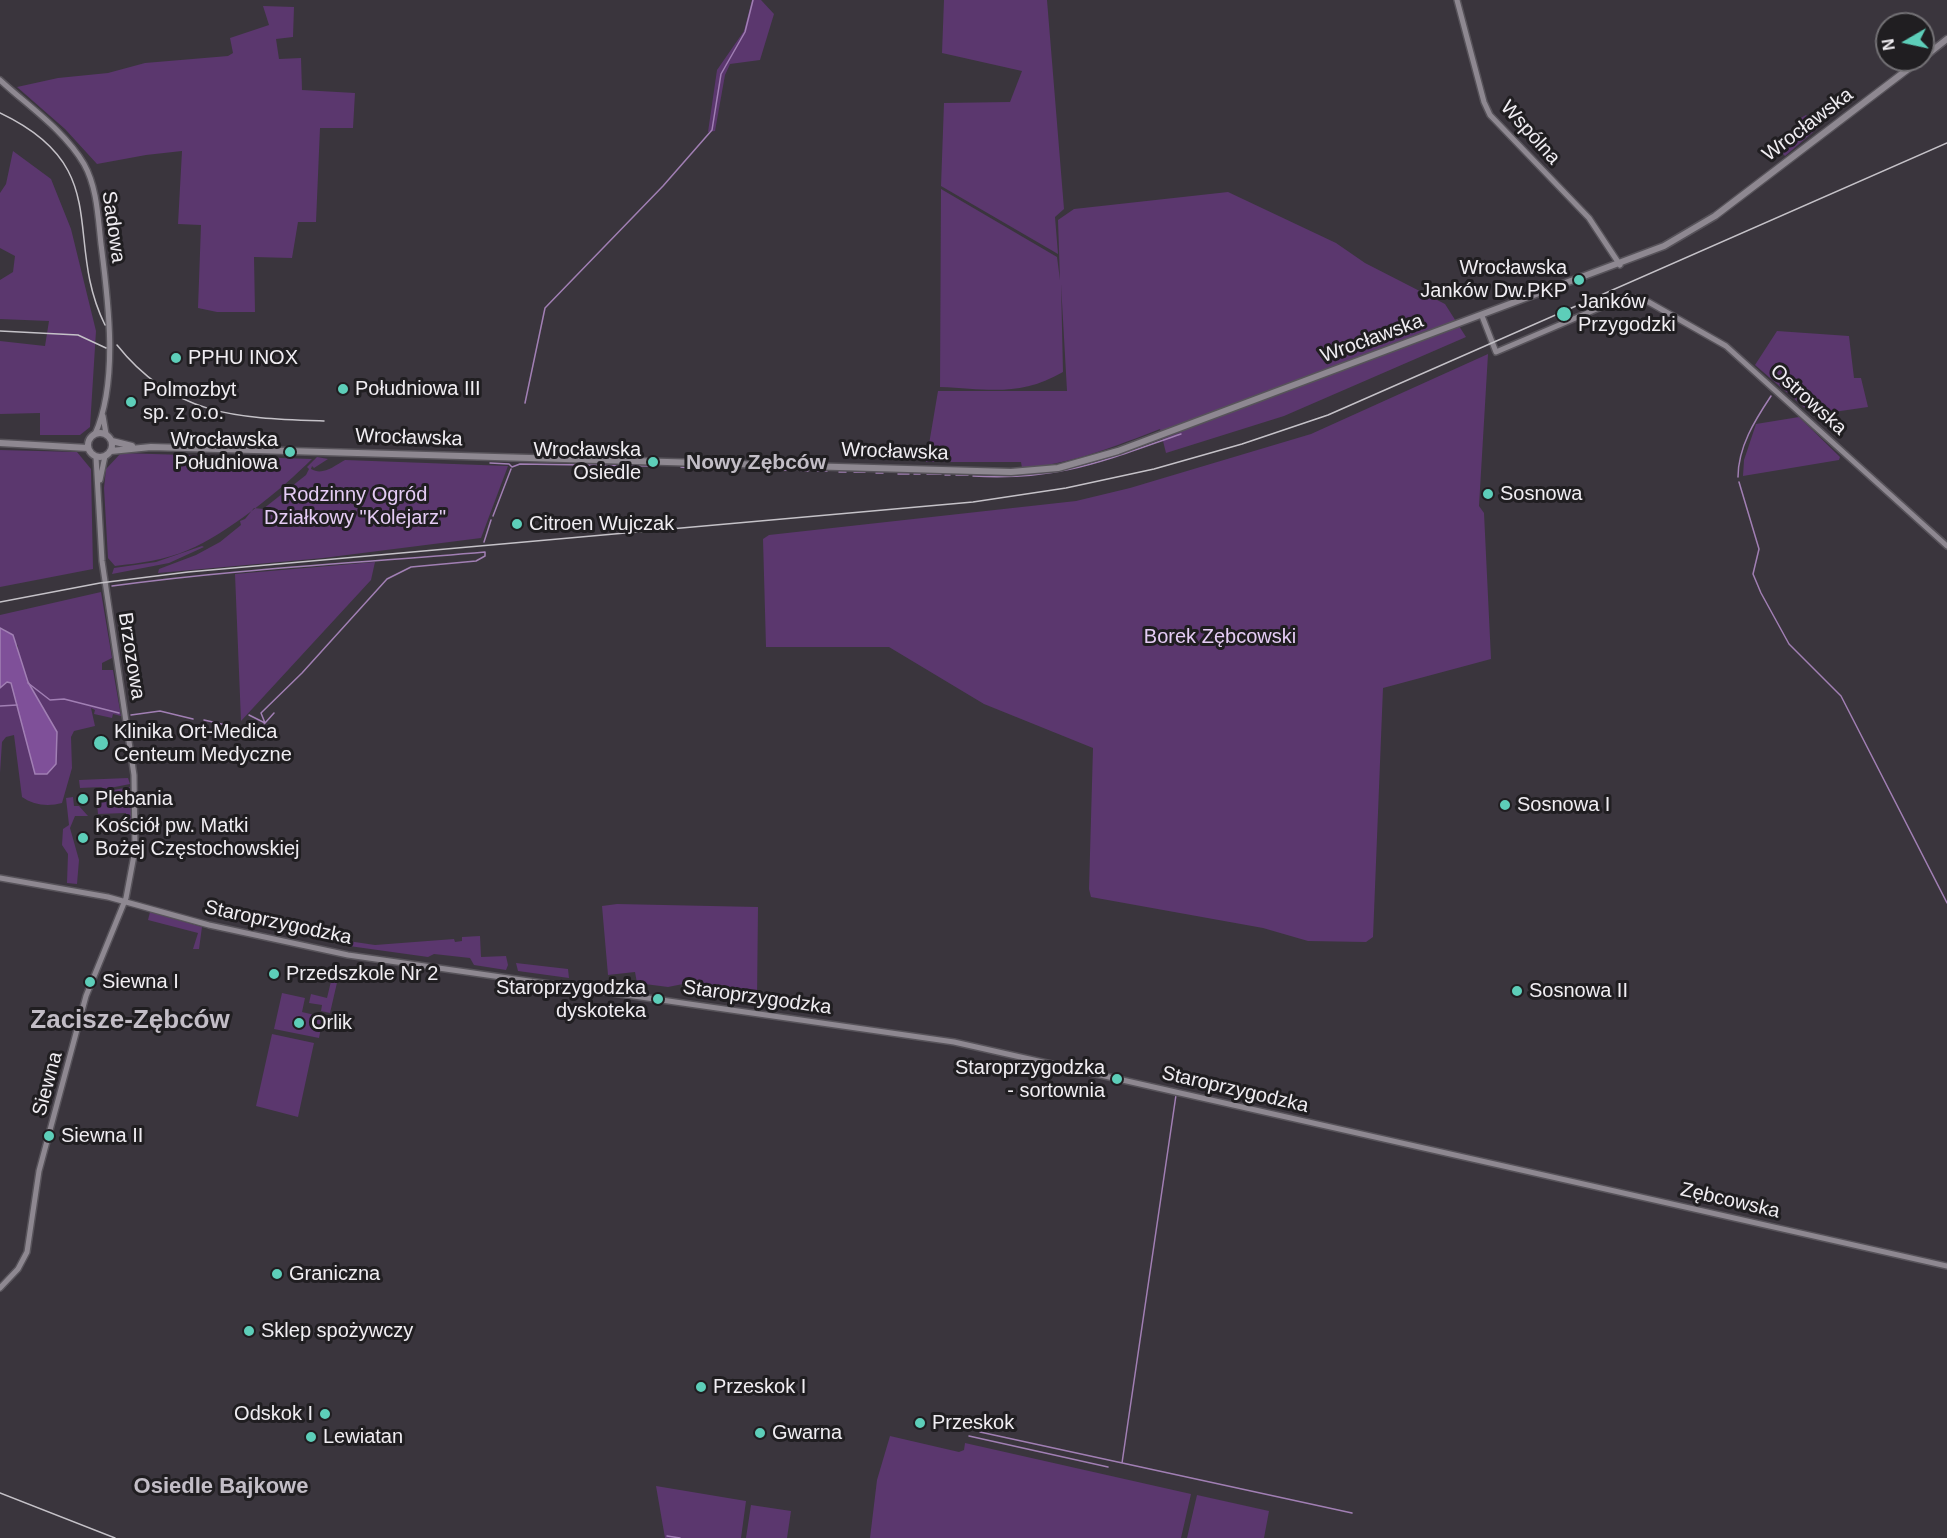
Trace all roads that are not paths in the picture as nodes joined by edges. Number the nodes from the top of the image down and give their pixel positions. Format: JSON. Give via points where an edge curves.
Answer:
{"nodes":[{"id":1,"x":1457,"y":0,"type":"edge"},
{"id":2,"x":1947,"y":39,"type":"edge"},
{"id":3,"x":1935,"y":48,"type":"edge"},
{"id":4,"x":1904,"y":72,"type":"edge"},
{"id":5,"x":0,"y":80,"type":"edge"},
{"id":6,"x":1620,"y":265,"type":"junction"},
{"id":7,"x":1482,"y":316,"type":"junction"},
{"id":8,"x":102,"y":414,"type":"junction"},
{"id":9,"x":95,"y":434,"type":"junction"},
{"id":10,"x":106,"y":434,"type":"junction"},
{"id":11,"x":112,"y":441,"type":"junction"},
{"id":12,"x":0,"y":443,"type":"edge"},
{"id":13,"x":88,"y":444,"type":"junction"},
{"id":14,"x":136,"y":447,"type":"junction"},
{"id":15,"x":111,"y":451,"type":"junction"},
{"id":16,"x":105,"y":456,"type":"junction"},
{"id":17,"x":96,"y":457,"type":"junction"},
{"id":18,"x":99,"y":484,"type":"junction"},
{"id":19,"x":1947,"y":546,"type":"edge"},
{"id":20,"x":0,"y":878,"type":"edge"},
{"id":21,"x":124,"y":902,"type":"junction"},
{"id":22,"x":1506,"y":1167,"type":"joint"},
{"id":23,"x":1947,"y":1266,"type":"edge"},
{"id":24,"x":0,"y":1288,"type":"edge"}],
"edges":[{"from":1,"to":6,"type":"street","name":"Wspólna","via":[[1490,115],[1589,218]]},
{"from":2,"to":3,"type":"main road","name":"Wrocławska"},
{"from":4,"to":6,"type":"main road","name":"Wrocławska","via":[[1716,216],[1664,246]]},
{"from":5,"to":8,"type":"street","name":"Sadowa","via":[[72,146],[92,183],[111,322]]},
{"from":6,"to":7,"type":"main road","name":"Wrocławska"},
{"from":7,"to":14,"type":"main road","name":"Wrocławska","via":[[1118,451],[1075,465],[1042,470],[992,472]]},
{"from":7,"to":19,"type":"street","name":"Ostrowska","via":[[1495,352],[1615,301],[1635,298],[1652,303],[1726,346]]},
{"from":8,"to":9,"type":"street","name":"Sadowa"},
{"from":8,"to":10,"type":"street","name":"Sadowa"},
{"from":9,"to":10,"type":"main road"},
{"from":9,"to":13,"type":"main road"},
{"from":10,"to":11,"type":"main road"},
{"from":11,"to":14,"type":"main road","name":"Wrocławska"},
{"from":11,"to":15,"type":"main road"},
{"from":12,"to":13,"type":"main road"},
{"from":13,"to":17,"type":"main road"},
{"from":14,"to":15,"type":"main road","name":"Wrocławska"},
{"from":15,"to":16,"type":"main road"},
{"from":16,"to":17,"type":"main road"},
{"from":16,"to":18,"type":"street","name":"Brzozowa"},
{"from":17,"to":18,"type":"street","name":"Brzozowa"},
{"from":18,"to":21,"type":"street","name":"Brzozowa","via":[[102,561],[134,785],[135,850]]},
{"from":20,"to":21,"type":"street","name":"Staroprzygodzka"},
{"from":21,"to":22,"type":"street","name":"Staroprzygodzka","via":[[348,955],[954,1042]]},
{"from":21,"to":24,"type":"street","name":"Siewna","via":[[86,996],[39,1171],[27,1252]]},
{"from":22,"to":23,"type":"street","name":"Zębcowska"}]}
